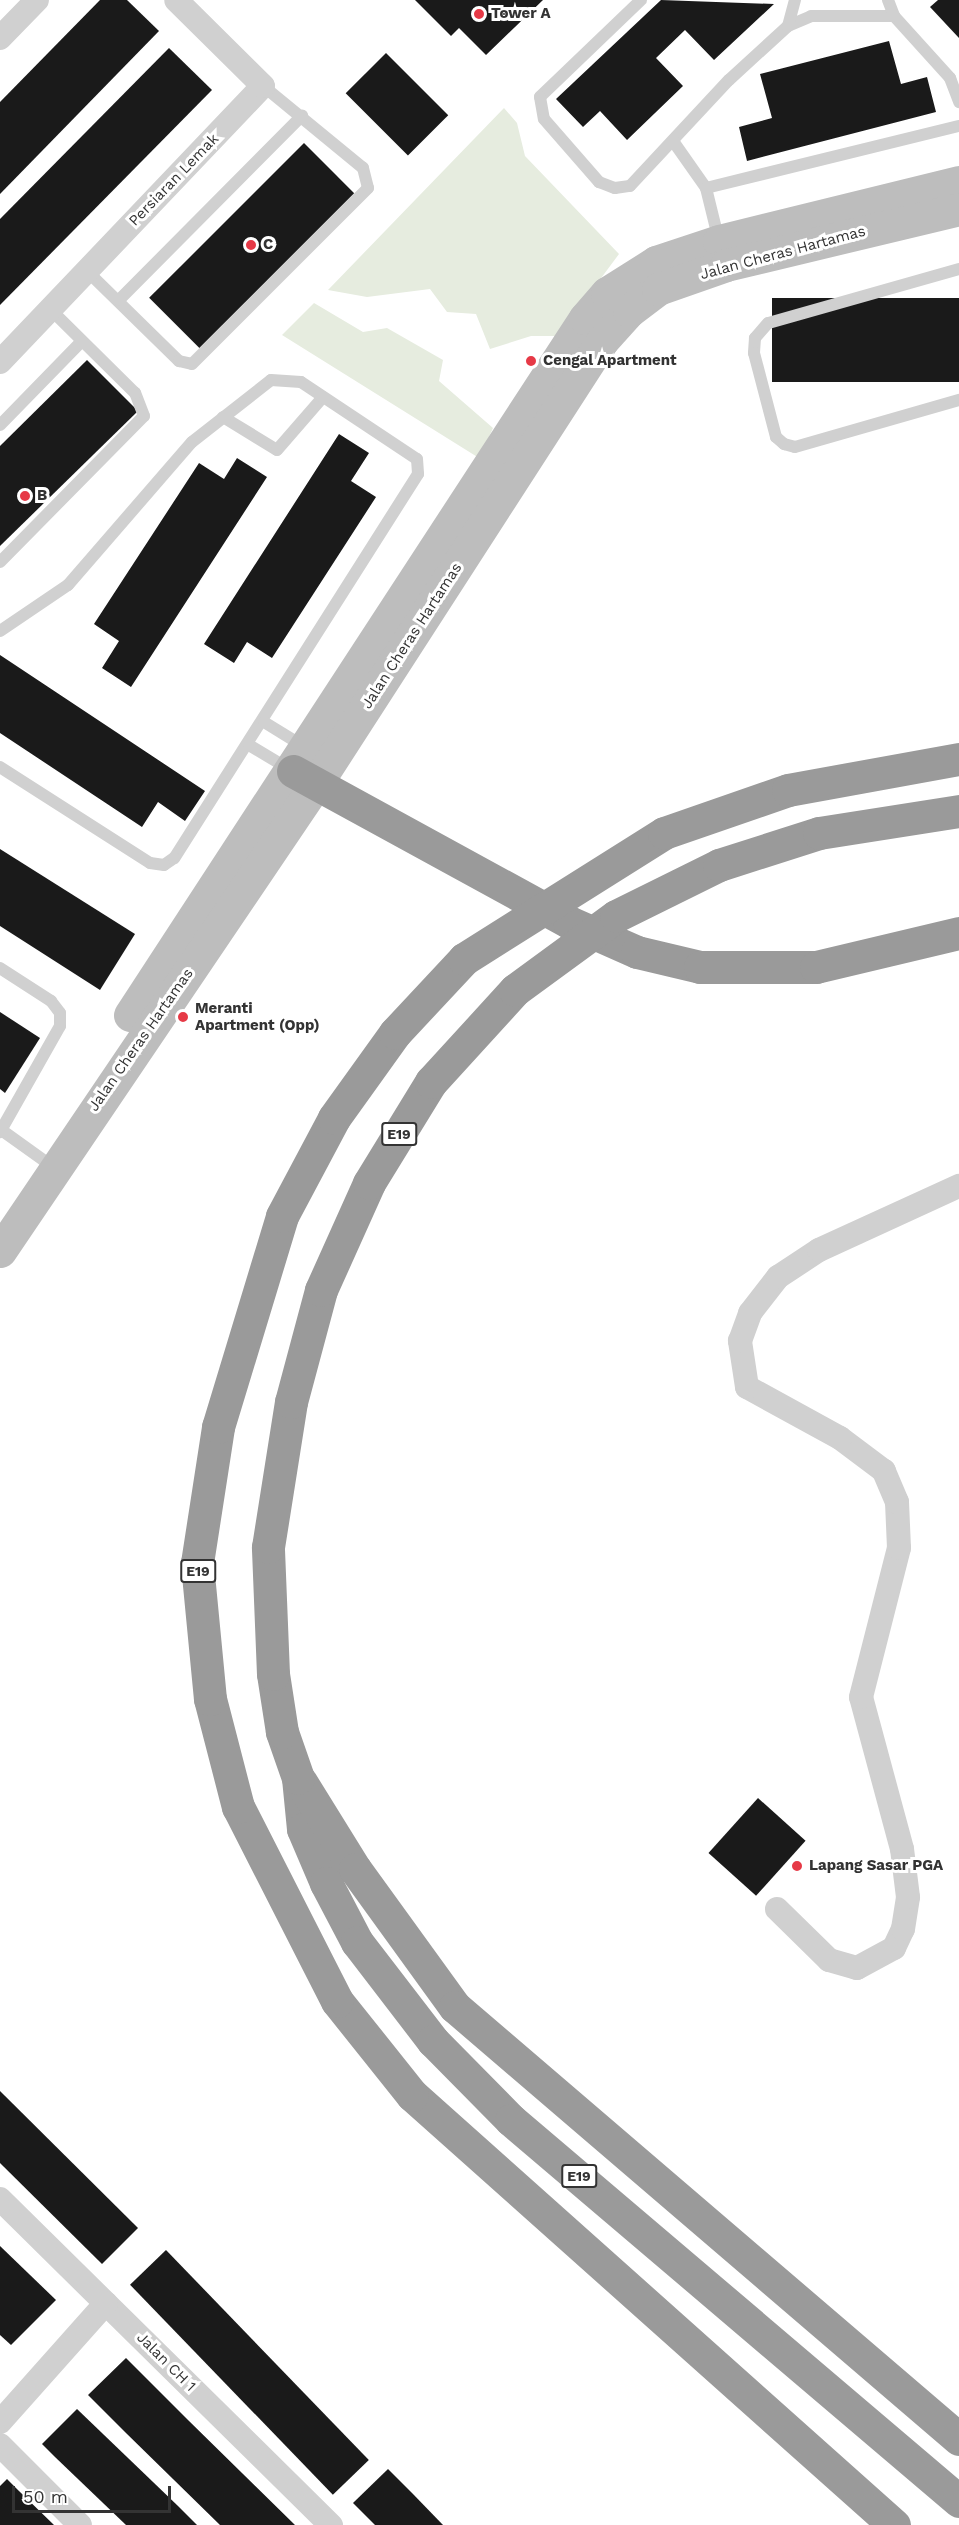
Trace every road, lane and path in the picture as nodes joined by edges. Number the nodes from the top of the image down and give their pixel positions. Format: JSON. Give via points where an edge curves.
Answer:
{"nodes":[{"id":1,"x":37,"y":0,"type":"edge"},
{"id":2,"x":176,"y":0,"type":"edge"},
{"id":3,"x":641,"y":0,"type":"edge"},
{"id":4,"x":795,"y":0,"type":"edge"},
{"id":5,"x":888,"y":0,"type":"edge"},
{"id":6,"x":894,"y":16,"type":"junction"},
{"id":7,"x":788,"y":26,"type":"junction"},
{"id":8,"x":0,"y":38,"type":"edge"},
{"id":9,"x":263,"y":87,"type":"junction"},
{"id":10,"x":959,"y":102,"type":"edge"},
{"id":11,"x":302,"y":116,"type":"junction"},
{"id":12,"x":959,"y":126,"type":"edge"},
{"id":13,"x":673,"y":141,"type":"junction"},
{"id":14,"x":959,"y":182,"type":"edge"},
{"id":15,"x":706,"y":188,"type":"junction"},
{"id":16,"x":959,"y":209,"type":"edge"},
{"id":17,"x":723,"y":253,"type":"junction"},
{"id":18,"x":959,"y":268,"type":"edge"},
{"id":19,"x":87,"y":271,"type":"junction"},
{"id":20,"x":119,"y":300,"type":"junction"},
{"id":21,"x":51,"y":310,"type":"junction"},
{"id":22,"x":82,"y":341,"type":"junction"},
{"id":23,"x":0,"y":362,"type":"edge"},
{"id":24,"x":323,"y":396,"type":"junction"},
{"id":25,"x":959,"y":400,"type":"edge"},
{"id":26,"x":223,"y":417,"type":"junction"},
{"id":27,"x":0,"y":425,"type":"edge"},
{"id":28,"x":0,"y":562,"type":"edge"},
{"id":29,"x":0,"y":631,"type":"edge"},
{"id":30,"x":264,"y":722,"type":"junction"},
{"id":31,"x":249,"y":745,"type":"junction"},
{"id":32,"x":959,"y":759,"type":"edge"},
{"id":33,"x":0,"y":767,"type":"edge"},
{"id":34,"x":312,"y":767,"type":"junction"},
{"id":35,"x":959,"y":811,"type":"edge"},
{"id":36,"x":959,"y":933,"type":"edge"},
{"id":37,"x":0,"y":968,"type":"edge"},
{"id":38,"x":0,"y":1130,"type":"edge"},
{"id":39,"x":45,"y":1161,"type":"junction"},
{"id":40,"x":959,"y":1186,"type":"edge"},
{"id":41,"x":0,"y":1212,"type":"edge"},
{"id":42,"x":0,"y":1251,"type":"edge"},
{"id":43,"x":298,"y":1778,"type":"junction"},
{"id":44,"x":777,"y":1909,"type":"dead end"},
{"id":45,"x":0,"y":2199,"type":"edge"},
{"id":46,"x":106,"y":2303,"type":"junction"},
{"id":47,"x":868,"y":2355,"type":"junction"},
{"id":48,"x":959,"y":2418,"type":"edge"},
{"id":49,"x":0,"y":2422,"type":"edge"},
{"id":50,"x":959,"y":2439,"type":"edge"},
{"id":51,"x":0,"y":2445,"type":"edge"},
{"id":52,"x":959,"y":2501,"type":"edge"},
{"id":53,"x":329,"y":2524,"type":"edge"},
{"id":54,"x":80,"y":2525,"type":"edge"},
{"id":55,"x":894,"y":2525,"type":"edge"}],
"edges":[{"from":1,"to":8,"type":"street"},
{"from":2,"to":9,"type":"street"},
{"from":3,"to":13,"type":"lane","via":[[553,81],[540,97],[544,119],[599,182],[615,188],[630,186]]},
{"from":4,"to":7,"type":"lane"},
{"from":5,"to":6,"type":"lane"},
{"from":6,"to":7,"type":"lane","via":[[811,16]]},
{"from":6,"to":10,"type":"lane","via":[[950,78]]},
{"from":7,"to":13,"type":"lane"},
{"from":9,"to":11,"type":"lane"},
{"from":9,"to":19,"type":"street","name":"Persiaran Lemak"},
{"from":11,"to":20,"type":"lane"},
{"from":11,"to":20,"type":"lane","via":[[363,168],[368,188],[205,356],[192,364],[179,361]]},
{"from":12,"to":15,"type":"lane"},
{"from":13,"to":15,"type":"lane"},
{"from":14,"to":17,"type":"street","name":"Jalan Cheras Hartamas"},
{"from":15,"to":17,"type":"lane"},
{"from":16,"to":17,"type":"street","name":"Jalan Cheras Hartamas"},
{"from":17,"to":34,"type":"street","name":"Jalan Cheras Hartamas","via":[[630,274],[585,318]]},
{"from":18,"to":25,"type":"lane","via":[[768,323],[755,338],[754,353],[776,436],[795,447]]},
{"from":19,"to":20,"type":"lane"},
{"from":19,"to":21,"type":"street","name":"Persiaran Lemak"},
{"from":21,"to":22,"type":"lane"},
{"from":21,"to":23,"type":"street","name":"Persiaran Lemak"},
{"from":22,"to":27,"type":"lane"},
{"from":22,"to":28,"type":"lane","via":[[135,393],[144,416]]},
{"from":24,"to":26,"type":"lane","via":[[301,382],[271,380]]},
{"from":24,"to":26,"type":"lane","via":[[277,450]]},
{"from":24,"to":30,"type":"lane","via":[[411,453],[418,474]]},
{"from":26,"to":29,"type":"lane","via":[[192,442],[68,585]]},
{"from":30,"to":31,"type":"lane"},
{"from":30,"to":34,"type":"lane"},
{"from":31,"to":33,"type":"lane","via":[[174,858],[164,865],[150,863]]},
{"from":31,"to":34,"type":"lane"},
{"from":32,"to":55,"type":"highway","number":"E19","bridge":true,"via":[[788,790],[664,833],[464,959],[395,1033],[334,1118],[282,1216],[218,1427],[197,1563],[210,1699],[238,1807],[337,2001],[412,2095]]},
{"from":34,"to":36,"type":"highway","via":[[465,868],[637,952],[700,967],[816,967]]},
{"from":34,"to":39,"type":"street","name":"Jalan Cheras Hartamas"},
{"from":35,"to":43,"type":"highway","number":"E19","bridge":true,"via":[[819,833],[719,865],[616,916],[515,990],[431,1082],[369,1183],[321,1290],[291,1402],[268,1547],[273,1674],[282,1732]]},
{"from":37,"to":38,"type":"lane","via":[[51,1001],[60,1013],[60,1026]]},
{"from":38,"to":39,"type":"lane"},
{"from":39,"to":41,"type":"street","name":"Jalan Cheras Hartamas"},
{"from":39,"to":42,"type":"street","name":"Jalan Cheras Hartamas"},
{"from":40,"to":44,"type":"street","via":[[819,1250],[778,1277],[750,1313],[740,1341],[747,1387],[840,1438],[884,1471],[897,1502],[899,1548],[861,1697],[902,1849],[908,1898],[903,1929],[894,1948],[857,1968],[829,1960]]},
{"from":43,"to":47,"type":"highway","via":[[355,1869],[455,2007],[514,2063]]},
{"from":43,"to":52,"type":"highway","number":"E19","via":[[303,1829],[326,1883],[357,1942],[433,2041],[511,2120]]},
{"from":45,"to":46,"type":"street","name":"Jalan CH 1"},
{"from":46,"to":49,"type":"street"},
{"from":46,"to":53,"type":"street","name":"Jalan CH 1"},
{"from":47,"to":48,"type":"highway"},
{"from":47,"to":50,"type":"highway"},
{"from":51,"to":54,"type":"street"}]}
